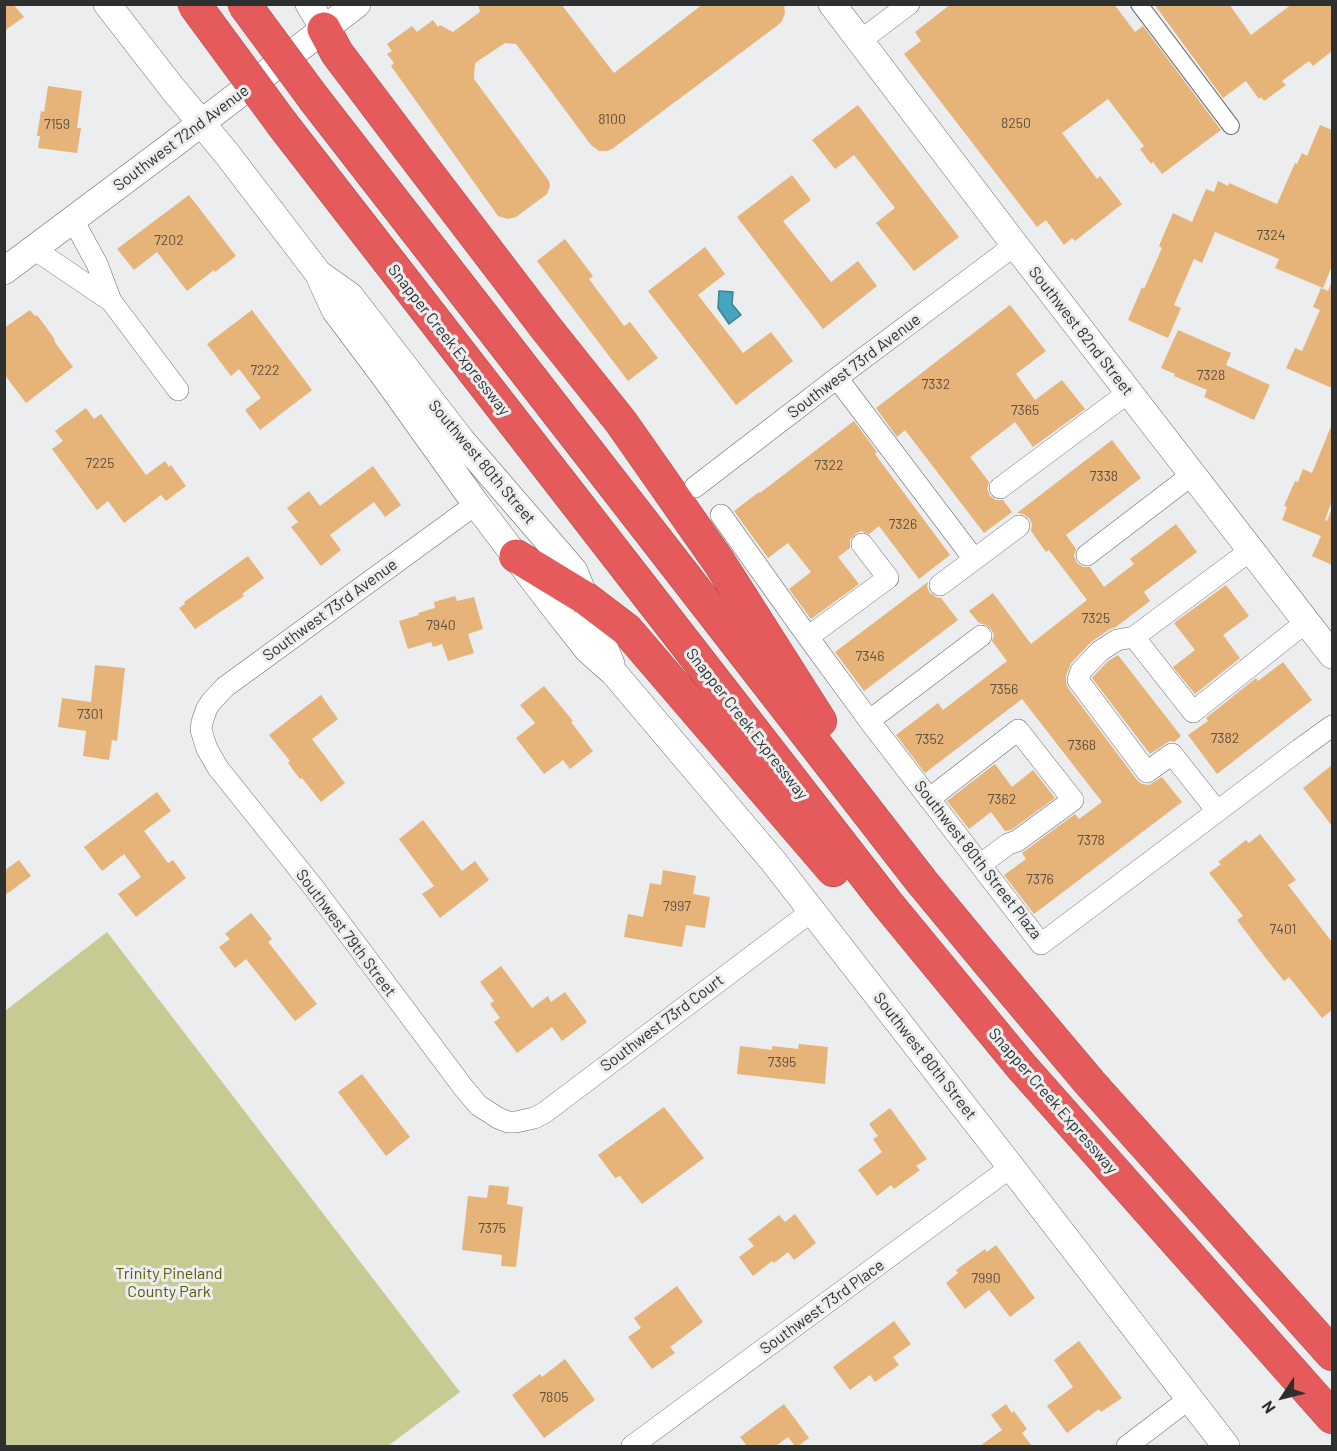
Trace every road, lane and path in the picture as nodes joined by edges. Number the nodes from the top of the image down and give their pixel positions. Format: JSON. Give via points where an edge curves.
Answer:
{"nodes":[{"id":1,"x":108,"y":4,"type":"edge"},
{"id":2,"x":194,"y":4,"type":"edge"},
{"id":3,"x":244,"y":4,"type":"edge"},
{"id":4,"x":357,"y":4,"type":"edge"},
{"id":5,"x":832,"y":4,"type":"edge"},
{"id":6,"x":909,"y":4,"type":"edge"},
{"id":7,"x":1139,"y":4,"type":"edge"},
{"id":8,"x":316,"y":17,"type":"edge"},
{"id":9,"x":860,"y":41,"type":"junction"},
{"id":10,"x":201,"y":123,"type":"junction"},
{"id":11,"x":1231,"y":126,"type":"dead end"},
{"id":12,"x":73,"y":220,"type":"junction"},
{"id":13,"x":1014,"y":245,"type":"junction"},
{"id":14,"x":34,"y":249,"type":"junction"},
{"id":15,"x":97,"y":264,"type":"junction"},
{"id":16,"x":4,"y":271,"type":"edge"},
{"id":17,"x":318,"y":273,"type":"junction"},
{"id":18,"x":77,"y":278,"type":"junction"},
{"id":19,"x":111,"y":301,"type":"junction"},
{"id":20,"x":837,"y":378,"type":"junction"},
{"id":21,"x":178,"y":390,"type":"dead end"},
{"id":22,"x":1129,"y":392,"type":"junction"},
{"id":23,"x":1192,"y":474,"type":"junction"},
{"id":24,"x":695,"y":487,"type":"dead end"},
{"id":25,"x":1000,"y":488,"type":"dead end"},
{"id":26,"x":476,"y":504,"type":"junction"},
{"id":27,"x":721,"y":515,"type":"dead end"},
{"id":28,"x":1019,"y":526,"type":"dead end"},
{"id":29,"x":862,"y":544,"type":"dead end"},
{"id":30,"x":1251,"y":550,"type":"junction"},
{"id":31,"x":1087,"y":555,"type":"dead end"},
{"id":32,"x":516,"y":556,"type":"junction"},
{"id":33,"x":974,"y":560,"type":"junction"},
{"id":34,"x":940,"y":585,"type":"dead end"},
{"id":35,"x":585,"y":598,"type":"junction"},
{"id":36,"x":1306,"y":622,"type":"junction"},
{"id":37,"x":981,"y":636,"type":"dead end"},
{"id":38,"x":808,"y":637,"type":"junction"},
{"id":39,"x":1134,"y":637,"type":"junction"},
{"id":40,"x":1332,"y":655,"type":"edge"},
{"id":41,"x":614,"y":673,"type":"junction"},
{"id":42,"x":870,"y":720,"type":"junction"},
{"id":43,"x":1332,"y":726,"type":"edge"},
{"id":44,"x":201,"y":730,"type":"joint"},
{"id":45,"x":929,"y":799,"type":"junction"},
{"id":46,"x":1217,"y":811,"type":"junction"},
{"id":47,"x":980,"y":865,"type":"junction"},
{"id":48,"x":922,"y":882,"type":"junction"},
{"id":49,"x":812,"y":911,"type":"junction"},
{"id":50,"x":975,"y":1012,"type":"junction"},
{"id":51,"x":508,"y":1122,"type":"joint"},
{"id":52,"x":1011,"y":1167,"type":"junction"},
{"id":53,"x":1332,"y":1354,"type":"edge"},
{"id":54,"x":1189,"y":1400,"type":"junction"},
{"id":55,"x":1332,"y":1417,"type":"edge"},
{"id":56,"x":632,"y":1446,"type":"edge"},
{"id":57,"x":1127,"y":1446,"type":"edge"},
{"id":58,"x":1226,"y":1446,"type":"edge"}],
"edges":[{"from":1,"to":10,"type":"street","name":"Southwest 80th Street"},
{"from":2,"to":50,"type":"highway","name":"Snapper Creek Expressway","bridge":true,"via":[[283,125],[831,833]]},
{"from":3,"to":48,"type":"highway","bridge":true},
{"from":4,"to":8,"type":"street","name":"Southwest 72nd Avenue"},
{"from":5,"to":9,"type":"street","name":"Southwest 82nd Street"},
{"from":6,"to":9,"type":"street"},
{"from":7,"to":11,"type":"street"},
{"from":8,"to":10,"type":"street","name":"Southwest 72nd Avenue"},
{"from":8,"to":48,"type":"highway","via":[[337,53],[621,422],[719,562]]},
{"from":9,"to":13,"type":"street","name":"Southwest 82nd Street"},
{"from":10,"to":12,"type":"street","name":"Southwest 72nd Avenue"},
{"from":10,"to":17,"type":"street","name":"Southwest 80th Street"},
{"from":12,"to":14,"type":"street","name":"Southwest 72nd Avenue"},
{"from":12,"to":15,"type":"street"},
{"from":13,"to":20,"type":"street","name":"Southwest 73rd Avenue"},
{"from":13,"to":22,"type":"street","name":"Southwest 82nd Street"},
{"from":14,"to":16,"type":"street","name":"Southwest 72nd Avenue"},
{"from":14,"to":18,"type":"street"},
{"from":15,"to":18,"type":"street"},
{"from":15,"to":19,"type":"street"},
{"from":17,"to":26,"type":"street","name":"Southwest 80th Street","via":[[335,310]]},
{"from":17,"to":35,"type":"street","name":"Southwest 80th Street","via":[[350,296],[462,441],[564,559]]},
{"from":18,"to":19,"type":"street"},
{"from":19,"to":21,"type":"street"},
{"from":20,"to":24,"type":"street","name":"Southwest 73rd Avenue"},
{"from":20,"to":33,"type":"street"},
{"from":22,"to":23,"type":"street","name":"Southwest 82nd Street"},
{"from":22,"to":25,"type":"street"},
{"from":23,"to":30,"type":"street","name":"Southwest 82nd Street"},
{"from":23,"to":31,"type":"street"},
{"from":26,"to":32,"type":"street","name":"Southwest 80th Street"},
{"from":26,"to":44,"type":"street","name":"Southwest 73rd Avenue","via":[[225,687],[207,708]]},
{"from":27,"to":38,"type":"street","name":"Southwest 80th Street Plaza"},
{"from":28,"to":33,"type":"street"},
{"from":29,"to":38,"type":"street","via":[[888,578]]},
{"from":30,"to":36,"type":"street","name":"Southwest 82nd Street"},
{"from":30,"to":39,"type":"street"},
{"from":32,"to":35,"type":"highway"},
{"from":32,"to":41,"type":"street","name":"Southwest 80th Street","via":[[588,650]]},
{"from":33,"to":34,"type":"street"},
{"from":35,"to":41,"type":"street","name":"Southwest 80th Street"},
{"from":35,"to":50,"type":"highway","via":[[642,646],[937,991]]},
{"from":36,"to":39,"type":"street","via":[[1193,712]]},
{"from":36,"to":40,"type":"street","name":"Southwest 82nd Street"},
{"from":37,"to":42,"type":"street"},
{"from":38,"to":42,"type":"street","name":"Southwest 80th Street Plaza"},
{"from":39,"to":46,"type":"street","via":[[1117,640],[1100,651],[1078,681],[1148,772],[1172,754]]},
{"from":41,"to":49,"type":"street","name":"Southwest 80th Street"},
{"from":42,"to":45,"type":"street","name":"Southwest 80th Street Plaza"},
{"from":43,"to":46,"type":"street","name":"Southwest 80th Street Plaza"},
{"from":44,"to":51,"type":"street","name":"Southwest 79th Street","via":[[218,768],[314,888],[462,1087],[478,1105]]},
{"from":45,"to":47,"type":"street","name":"Southwest 80th Street Plaza"},
{"from":45,"to":47,"type":"street","via":[[1018,730],[1073,800]]},
{"from":46,"to":47,"type":"street","name":"Southwest 80th Street Plaza","via":[[1041,944]]},
{"from":48,"to":53,"type":"highway","via":[[1090,1083]]},
{"from":49,"to":51,"type":"street","name":"Southwest 73rd Court","via":[[544,1113],[523,1122]]},
{"from":49,"to":52,"type":"street","name":"Southwest 80th Street"},
{"from":50,"to":55,"type":"highway","name":"Snapper Creek Expressway"},
{"from":52,"to":54,"type":"street","name":"Southwest 80th Street"},
{"from":52,"to":56,"type":"street","name":"Southwest 73rd Place"},
{"from":54,"to":57,"type":"street"},
{"from":54,"to":58,"type":"street","name":"Southwest 80th Street"}]}
